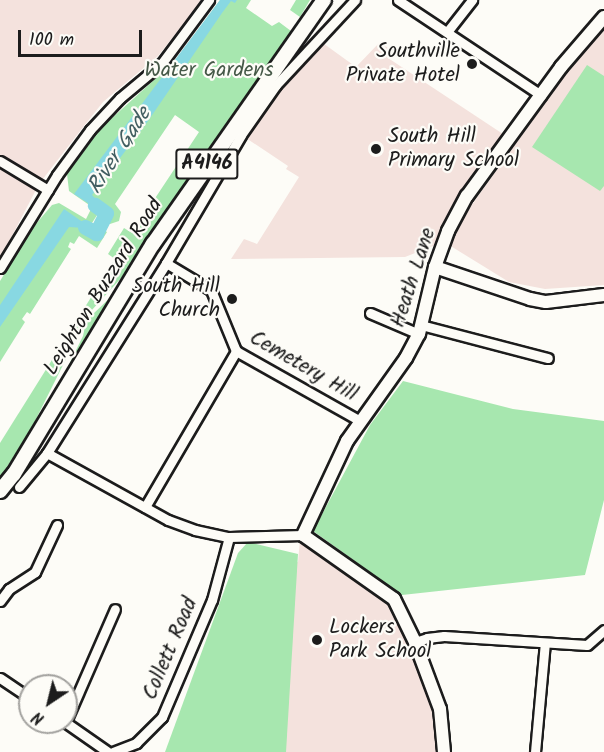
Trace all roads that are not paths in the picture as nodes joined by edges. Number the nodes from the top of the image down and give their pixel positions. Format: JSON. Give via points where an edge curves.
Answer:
{"nodes":[{"id":1,"x":209,"y":0,"type":"edge"},
{"id":2,"x":319,"y":0,"type":"edge"},
{"id":3,"x":324,"y":0,"type":"edge"},
{"id":4,"x":355,"y":0,"type":"edge"},
{"id":5,"x":398,"y":0,"type":"edge"},
{"id":6,"x":472,"y":0,"type":"edge"},
{"id":7,"x":604,"y":17,"type":"edge"},
{"id":8,"x":309,"y":18,"type":"junction"},
{"id":9,"x":447,"y":32,"type":"junction"},
{"id":10,"x":541,"y":95,"type":"junction"},
{"id":11,"x":0,"y":161,"type":"edge"},
{"id":12,"x":48,"y":190,"type":"junction"},
{"id":13,"x":166,"y":263,"type":"junction"},
{"id":14,"x":435,"y":267,"type":"junction"},
{"id":15,"x":0,"y":268,"type":"edge"},
{"id":16,"x":604,"y":295,"type":"edge"},
{"id":17,"x":111,"y":314,"type":"junction"},
{"id":18,"x":370,"y":314,"type":"dead end"},
{"id":19,"x":127,"y":325,"type":"junction"},
{"id":20,"x":420,"y":330,"type":"junction"},
{"id":21,"x":236,"y":351,"type":"junction"},
{"id":22,"x":548,"y":358,"type":"dead end"},
{"id":23,"x":360,"y":421,"type":"junction"},
{"id":24,"x":48,"y":453,"type":"junction"},
{"id":25,"x":19,"y":487,"type":"dead end"},
{"id":26,"x":0,"y":491,"type":"edge"},
{"id":27,"x":145,"y":507,"type":"junction"},
{"id":28,"x":57,"y":525,"type":"dead end"},
{"id":29,"x":303,"y":535,"type":"junction"},
{"id":30,"x":229,"y":537,"type":"junction"},
{"id":31,"x":0,"y":601,"type":"edge"},
{"id":32,"x":115,"y":609,"type":"dead end"},
{"id":33,"x":604,"y":630,"type":"edge"},
{"id":34,"x":415,"y":642,"type":"junction"},
{"id":35,"x":544,"y":643,"type":"junction"},
{"id":36,"x":0,"y":678,"type":"edge"},
{"id":37,"x":18,"y":690,"type":"edge"},
{"id":38,"x":78,"y":693,"type":"edge"},
{"id":39,"x":78,"y":731,"type":"edge"},
{"id":40,"x":108,"y":752,"type":"edge"},
{"id":41,"x":113,"y":752,"type":"edge"},
{"id":42,"x":444,"y":752,"type":"edge"},
{"id":43,"x":536,"y":752,"type":"edge"}],
"edges":[{"from":1,"to":12,"type":"street","via":[[162,63],[98,120]]},
{"from":2,"to":8,"type":"main road","name":"Leighton Buzzard Road","number":"A4146"},
{"from":3,"to":8,"type":"main road","name":"Leighton Buzzard Road","number":"A4146"},
{"from":4,"to":13,"type":"street","via":[[276,85],[216,176]]},
{"from":5,"to":9,"type":"street"},
{"from":6,"to":9,"type":"street"},
{"from":7,"to":10,"type":"street","name":"Heath Lane"},
{"from":8,"to":17,"type":"main road","name":"Leighton Buzzard Road","number":"A4146","via":[[153,244]]},
{"from":9,"to":10,"type":"street"},
{"from":10,"to":14,"type":"street","name":"Heath Lane","via":[[467,196]]},
{"from":11,"to":12,"type":"street"},
{"from":12,"to":15,"type":"street"},
{"from":13,"to":19,"type":"street"},
{"from":13,"to":21,"type":"street","name":"Cemetery Hill","via":[[211,290]]},
{"from":14,"to":16,"type":"street","via":[[546,302]]},
{"from":14,"to":20,"type":"street","name":"Heath Lane"},
{"from":17,"to":19,"type":"street"},
{"from":17,"to":26,"type":"main road","name":"Leighton Buzzard Road","number":"A4146"},
{"from":18,"to":20,"type":"street"},
{"from":19,"to":24,"type":"street"},
{"from":20,"to":22,"type":"street"},
{"from":20,"to":23,"type":"street","name":"Heath Lane","via":[[406,358]]},
{"from":21,"to":23,"type":"street","name":"Cemetery Hill"},
{"from":21,"to":27,"type":"street"},
{"from":23,"to":29,"type":"street","name":"Heath Lane"},
{"from":24,"to":25,"type":"street"},
{"from":24,"to":27,"type":"street"},
{"from":27,"to":30,"type":"street","via":[[195,530]]},
{"from":28,"to":31,"type":"street","via":[[35,572],[9,589]]},
{"from":29,"to":30,"type":"street"},
{"from":29,"to":34,"type":"street","via":[[394,599]]},
{"from":30,"to":41,"type":"street","name":"Collett Road","via":[[212,600],[162,717],[136,743]]},
{"from":32,"to":38,"type":"street"},
{"from":33,"to":35,"type":"street","via":[[587,645]]},
{"from":34,"to":35,"type":"street","via":[[444,636]]},
{"from":34,"to":42,"type":"street","via":[[440,709]]},
{"from":35,"to":43,"type":"street"},
{"from":36,"to":37,"type":"street"},
{"from":39,"to":40,"type":"street"}]}
